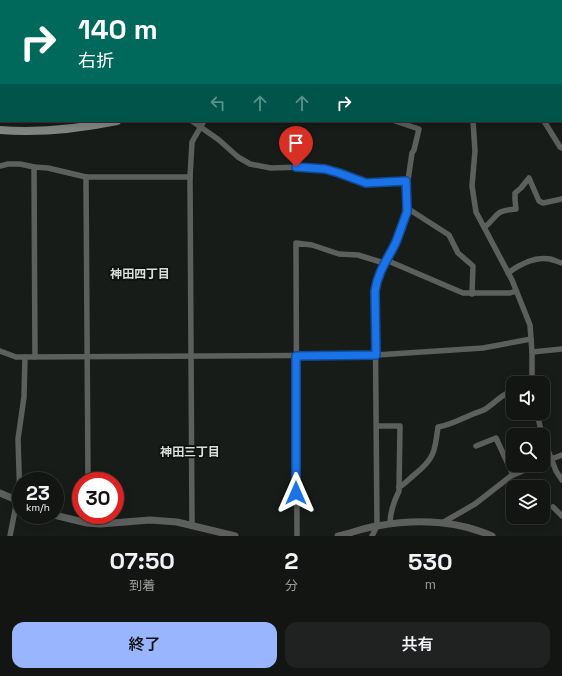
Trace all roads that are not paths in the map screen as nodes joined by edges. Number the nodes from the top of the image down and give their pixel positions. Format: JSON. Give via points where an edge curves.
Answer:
{"nodes":[{"id":1,"x":398,"y":122,"type":"edge"},
{"id":2,"x":473,"y":122,"type":"edge"},
{"id":3,"x":545,"y":122,"type":"edge"},
{"id":4,"x":99,"y":123,"type":"edge"},
{"id":5,"x":202,"y":124,"type":"edge"},
{"id":6,"x":0,"y":130,"type":"edge"},
{"id":7,"x":562,"y":148,"type":"edge"},
{"id":8,"x":0,"y":166,"type":"edge"},
{"id":9,"x":34,"y":168,"type":"junction"},
{"id":10,"x":86,"y":177,"type":"junction"},
{"id":11,"x":190,"y":177,"type":"junction"},
{"id":12,"x":406,"y":181,"type":"junction"},
{"id":13,"x":562,"y":199,"type":"edge"},
{"id":14,"x":407,"y":208,"type":"junction"},
{"id":15,"x":485,"y":227,"type":"junction"},
{"id":16,"x":385,"y":261,"type":"junction"},
{"id":17,"x":562,"y":263,"type":"edge"},
{"id":18,"x":508,"y":273,"type":"junction"},
{"id":19,"x":516,"y":292,"type":"junction"},
{"id":20,"x":472,"y":294,"type":"junction"},
{"id":21,"x":531,"y":340,"type":"junction"},
{"id":22,"x":562,"y":349,"type":"edge"},
{"id":23,"x":0,"y":351,"type":"edge"},
{"id":24,"x":532,"y":352,"type":"junction"},
{"id":25,"x":376,"y":355,"type":"junction"},
{"id":26,"x":35,"y":356,"type":"junction"},
{"id":27,"x":86,"y":356,"type":"junction"},
{"id":28,"x":191,"y":356,"type":"junction"},
{"id":29,"x":296,"y":356,"type":"junction"},
{"id":30,"x":25,"y":357,"type":"junction"},
{"id":31,"x":532,"y":376,"type":"edge"},
{"id":32,"x":506,"y":394,"type":"edge"},
{"id":33,"x":377,"y":426,"type":"junction"},
{"id":34,"x":476,"y":446,"type":"dead end"},
{"id":35,"x":562,"y":455,"type":"edge"},
{"id":36,"x":550,"y":456,"type":"edge"},
{"id":37,"x":551,"y":459,"type":"junction"},
{"id":38,"x":19,"y":472,"type":"edge"},
{"id":39,"x":88,"y":472,"type":"edge"},
{"id":40,"x":520,"y":472,"type":"edge"},
{"id":41,"x":513,"y":475,"type":"junction"},
{"id":42,"x":562,"y":480,"type":"edge"},
{"id":43,"x":399,"y":487,"type":"junction"},
{"id":44,"x":0,"y":493,"type":"edge"},
{"id":45,"x":12,"y":498,"type":"edge"},
{"id":46,"x":553,"y":507,"type":"dead end"},
{"id":47,"x":562,"y":516,"type":"edge"},
{"id":48,"x":124,"y":521,"type":"edge"},
{"id":49,"x":442,"y":522,"type":"junction"},
{"id":50,"x":13,"y":524,"type":"edge"},
{"id":51,"x":390,"y":524,"type":"junction"},
{"id":52,"x":192,"y":525,"type":"junction"},
{"id":53,"x":377,"y":526,"type":"junction"},
{"id":54,"x":487,"y":535,"type":"edge"},
{"id":55,"x":10,"y":536,"type":"edge"},
{"id":56,"x":235,"y":536,"type":"edge"},
{"id":57,"x":297,"y":536,"type":"edge"},
{"id":58,"x":338,"y":536,"type":"edge"},
{"id":59,"x":372,"y":536,"type":"edge"}],
"edges":[{"from":1,"to":12,"type":"street","via":[[419,129]]},
{"from":2,"to":15,"type":"street","via":[[473,198],[476,212]]},
{"from":3,"to":7,"type":"street"},
{"from":4,"to":6,"type":"main road","via":[[54,130]]},
{"from":5,"to":11,"type":"street","via":[[192,142]]},
{"from":5,"to":12,"type":"street","via":[[228,149],[250,164],[271,168],[325,169],[366,183]]},
{"from":8,"to":9,"type":"street","via":[[20,164]]},
{"from":9,"to":10,"type":"street","via":[[48,168]]},
{"from":9,"to":26,"type":"street"},
{"from":10,"to":11,"type":"street"},
{"from":10,"to":27,"type":"street"},
{"from":11,"to":28,"type":"street"},
{"from":12,"to":14,"type":"street"},
{"from":13,"to":15,"type":"street","via":[[543,203],[539,201],[529,178],[515,193],[516,210],[496,214]]},
{"from":14,"to":16,"type":"street","via":[[395,243]]},
{"from":14,"to":20,"type":"street","via":[[449,235],[458,253],[472,266]]},
{"from":15,"to":18,"type":"street"},
{"from":16,"to":20,"type":"street","via":[[454,290]]},
{"from":16,"to":25,"type":"street","via":[[375,291]]},
{"from":16,"to":29,"type":"street","via":[[339,254],[312,245],[296,244]]},
{"from":17,"to":18,"type":"street","via":[[548,259],[527,261]]},
{"from":18,"to":19,"type":"street"},
{"from":19,"to":20,"type":"street"},
{"from":19,"to":21,"type":"street","via":[[530,325]]},
{"from":21,"to":24,"type":"street"},
{"from":21,"to":25,"type":"street","via":[[483,348]]},
{"from":22,"to":24,"type":"street"},
{"from":23,"to":30,"type":"street","via":[[16,357]]},
{"from":24,"to":31,"type":"street"},
{"from":25,"to":29,"type":"street"},
{"from":25,"to":33,"type":"street"},
{"from":26,"to":27,"type":"street"},
{"from":26,"to":30,"type":"street"},
{"from":27,"to":28,"type":"street"},
{"from":27,"to":39,"type":"street"},
{"from":28,"to":29,"type":"street"},
{"from":28,"to":52,"type":"street"},
{"from":29,"to":57,"type":"street"},
{"from":30,"to":38,"type":"street","via":[[24,397],[18,439]]},
{"from":32,"to":43,"type":"street","via":[[482,411],[438,427],[434,452],[429,462]]},
{"from":33,"to":43,"type":"street","via":[[400,426]]},
{"from":33,"to":53,"type":"street"},
{"from":34,"to":41,"type":"street","via":[[496,438]]},
{"from":35,"to":37,"type":"street"},
{"from":36,"to":37,"type":"street"},
{"from":37,"to":42,"type":"street"},
{"from":40,"to":41,"type":"street"},
{"from":41,"to":49,"type":"street","via":[[476,504]]},
{"from":43,"to":51,"type":"street","via":[[390,515]]},
{"from":44,"to":45,"type":"street"},
{"from":46,"to":47,"type":"street"},
{"from":48,"to":52,"type":"street","via":[[158,520]]},
{"from":49,"to":51,"type":"street"},
{"from":49,"to":54,"type":"street"},
{"from":50,"to":55,"type":"street"},
{"from":51,"to":53,"type":"street"},
{"from":52,"to":56,"type":"street"},
{"from":53,"to":58,"type":"street"},
{"from":53,"to":59,"type":"street"}]}
